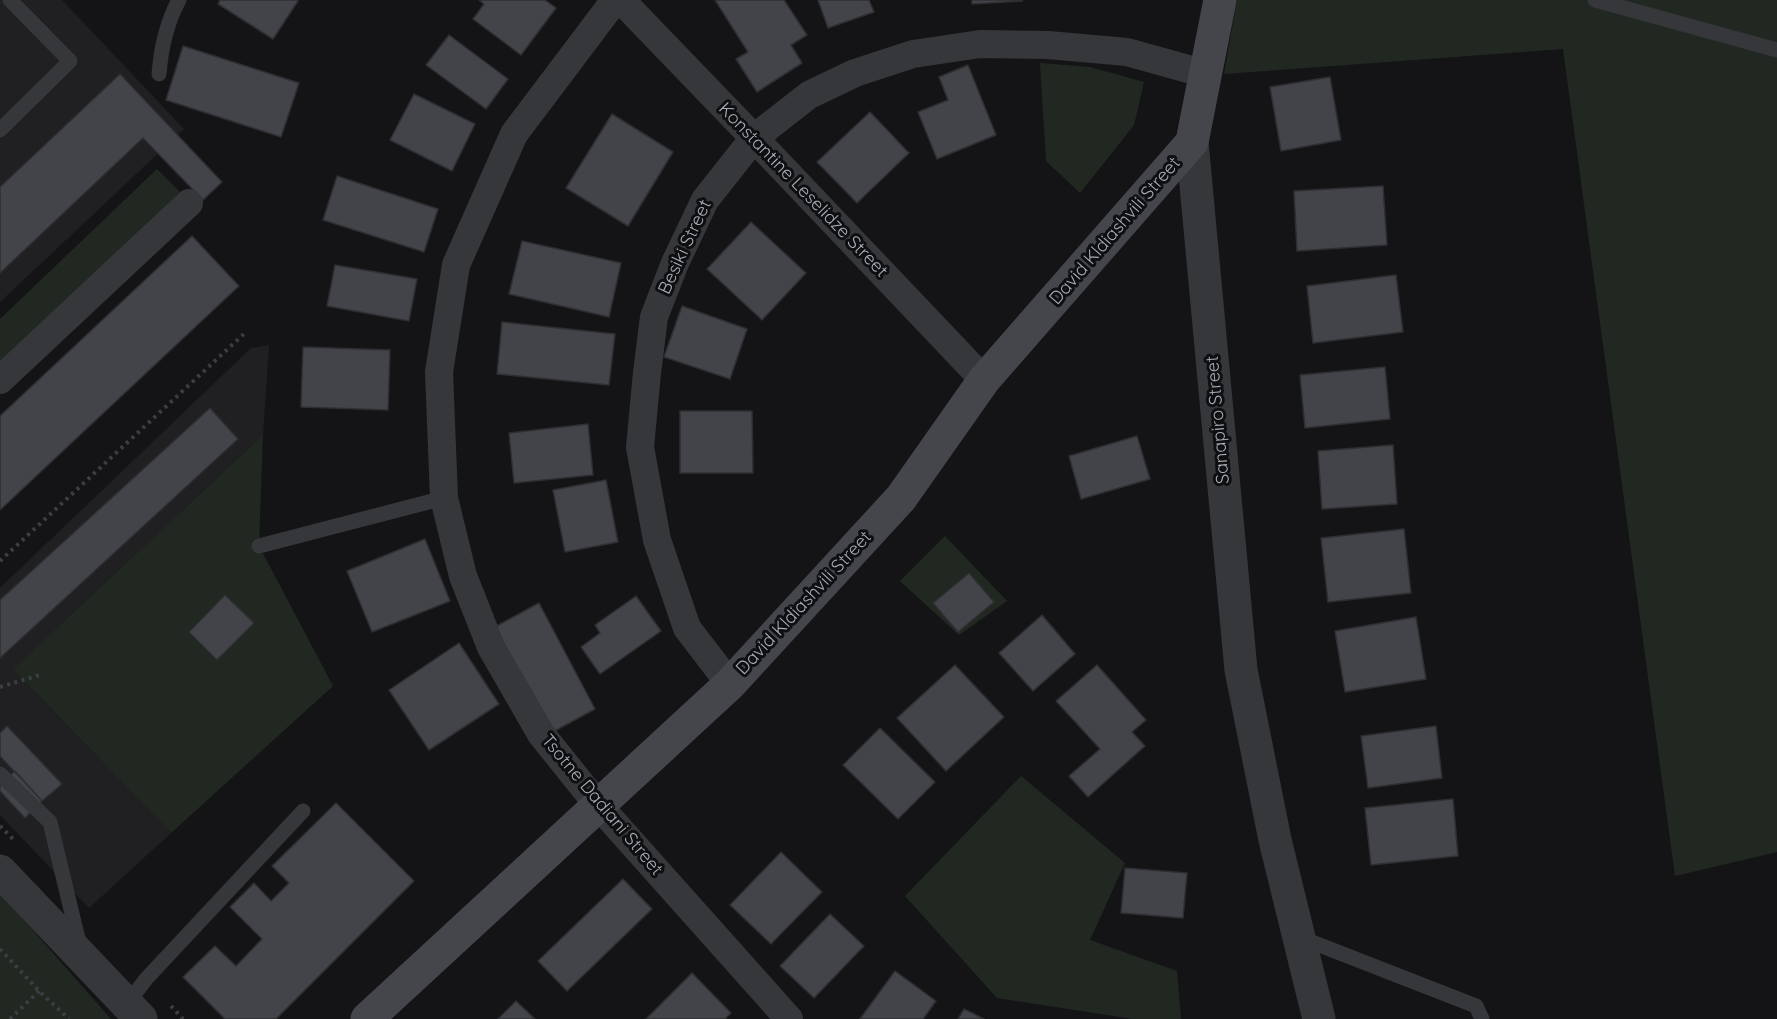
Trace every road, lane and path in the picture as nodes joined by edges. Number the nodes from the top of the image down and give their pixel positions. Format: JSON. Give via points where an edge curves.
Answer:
{"nodes":[{"id":1,"x":10,"y":0,"type":"edge"},
{"id":2,"x":179,"y":0,"type":"edge"},
{"id":3,"x":615,"y":0,"type":"edge"},
{"id":4,"x":621,"y":0,"type":"edge"},
{"id":5,"x":1220,"y":0,"type":"edge"},
{"id":6,"x":1595,"y":0,"type":"edge"},
{"id":7,"x":1777,"y":50,"type":"edge"},
{"id":8,"x":159,"y":74,"type":"dead end"},
{"id":9,"x":1206,"y":74,"type":"junction"},
{"id":10,"x":0,"y":130,"type":"edge"},
{"id":11,"x":754,"y":138,"type":"junction"},
{"id":12,"x":1192,"y":142,"type":"junction"},
{"id":13,"x":189,"y":203,"type":"dead end"},
{"id":14,"x":246,"y":332,"type":"dead end"},
{"id":15,"x":0,"y":380,"type":"edge"},
{"id":16,"x":984,"y":380,"type":"junction"},
{"id":17,"x":444,"y":498,"type":"junction"},
{"id":18,"x":259,"y":546,"type":"dead end"},
{"id":19,"x":0,"y":561,"type":"edge"},
{"id":20,"x":43,"y":674,"type":"dead end"},
{"id":21,"x":730,"y":684,"type":"junction"},
{"id":22,"x":0,"y":687,"type":"edge"},
{"id":23,"x":0,"y":774,"type":"edge"},
{"id":24,"x":598,"y":805,"type":"junction"},
{"id":25,"x":303,"y":811,"type":"dead end"},
{"id":26,"x":0,"y":871,"type":"edge"},
{"id":27,"x":1299,"y":937,"type":"junction"},
{"id":28,"x":0,"y":949,"type":"edge"},
{"id":29,"x":83,"y":958,"type":"junction"},
{"id":30,"x":39,"y":991,"type":"junction"},
{"id":31,"x":134,"y":1011,"type":"edge"},
{"id":32,"x":10,"y":1019,"type":"edge"},
{"id":33,"x":69,"y":1019,"type":"edge"},
{"id":34,"x":367,"y":1019,"type":"edge"},
{"id":35,"x":789,"y":1019,"type":"edge"},
{"id":36,"x":1319,"y":1019,"type":"edge"},
{"id":37,"x":1482,"y":1019,"type":"edge"}],
"edges":[{"from":1,"to":10,"type":"lane","via":[[70,61]]},
{"from":2,"to":8,"type":"lane","via":[[160,56]]},
{"from":3,"to":17,"type":"street","name":"Tsotne Dadiani Street","via":[[514,134],[456,264],[439,372]]},
{"from":4,"to":11,"type":"street","name":"Konstantine Leselidze Street"},
{"from":5,"to":9,"type":"main road","name":"Sanapiro Street"},
{"from":6,"to":7,"type":"lane"},
{"from":9,"to":11,"type":"street","name":"Besiki Street","via":[[1127,52],[980,44],[913,54],[855,73],[809,95]]},
{"from":9,"to":12,"type":"main road","name":"Sanapiro Street"},
{"from":11,"to":16,"type":"street","name":"Konstantine Leselidze Street"},
{"from":11,"to":21,"type":"street","name":"Besiki Street","via":[[705,200],[654,317],[640,447],[657,540],[687,628]]},
{"from":12,"to":16,"type":"main road","name":"David Kldiashvili Street"},
{"from":12,"to":27,"type":"street","name":"Sanapiro Street","via":[[1241,670]]},
{"from":13,"to":15,"type":"street"},
{"from":14,"to":19,"type":"path"},
{"from":16,"to":21,"type":"main road","name":"David Kldiashvili Street","via":[[901,498]]},
{"from":17,"to":18,"type":"lane"},
{"from":17,"to":24,"type":"street","name":"Tsotne Dadiani Street","via":[[463,576],[491,647],[541,734]]},
{"from":20,"to":22,"type":"path"},
{"from":21,"to":24,"type":"main road","name":"David Kldiashvili Street"},
{"from":23,"to":29,"type":"lane","via":[[50,822]]},
{"from":24,"to":34,"type":"main road","name":"David Kldiashvili Street"},
{"from":24,"to":35,"type":"street","name":"Tsotne Dadiani Street"},
{"from":25,"to":31,"type":"lane","via":[[146,979]]},
{"from":26,"to":29,"type":"street"},
{"from":27,"to":36,"type":"street","name":"Sanapiro Street"},
{"from":27,"to":37,"type":"lane","via":[[1476,1006]]},
{"from":28,"to":30,"type":"path"},
{"from":29,"to":31,"type":"street"},
{"from":30,"to":32,"type":"path"},
{"from":30,"to":33,"type":"path"}]}
